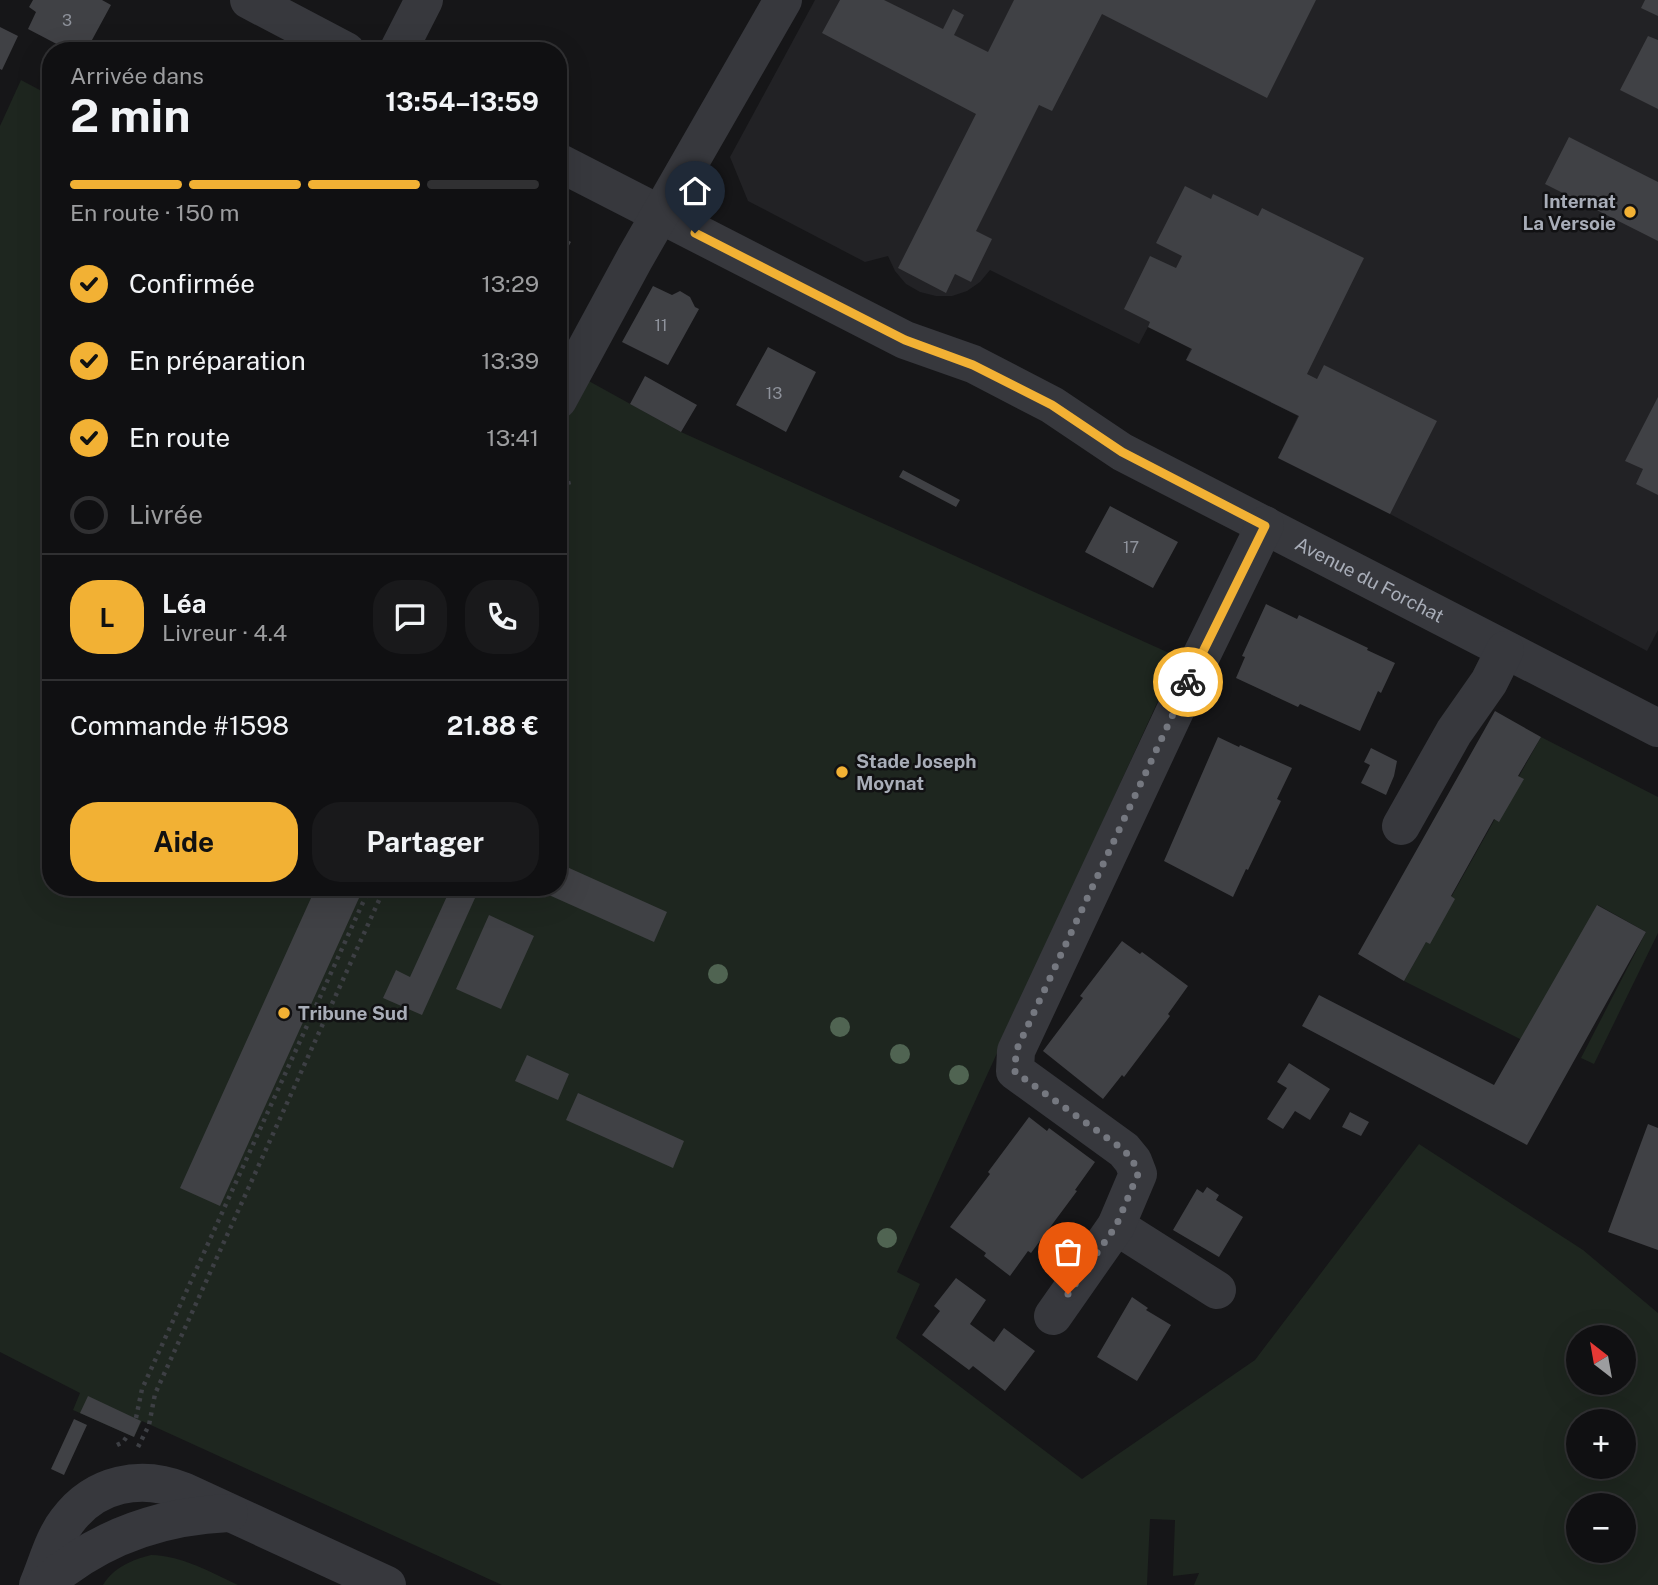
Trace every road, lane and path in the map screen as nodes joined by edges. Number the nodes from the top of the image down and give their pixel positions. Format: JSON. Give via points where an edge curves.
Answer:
{"nodes":[{"id":1,"x":248,"y":0,"type":"edge"},
{"id":2,"x":424,"y":0,"type":"edge"},
{"id":3,"x":783,"y":0,"type":"edge"},
{"id":4,"x":329,"y":42,"type":"edge"},
{"id":5,"x":403,"y":42,"type":"edge"},
{"id":6,"x":567,"y":167,"type":"edge"},
{"id":7,"x":661,"y":215,"type":"junction"},
{"id":8,"x":567,"y":384,"type":"edge"},
{"id":9,"x":1265,"y":526,"type":"junction"},
{"id":10,"x":1505,"y":650,"type":"junction"},
{"id":11,"x":1658,"y":728,"type":"edge"},
{"id":12,"x":1401,"y":826,"type":"dead end"},
{"id":13,"x":366,"y":896,"type":"edge"},
{"id":14,"x":381,"y":896,"type":"edge"},
{"id":15,"x":1116,"y":1226,"type":"junction"},
{"id":16,"x":1217,"y":1290,"type":"dead end"},
{"id":17,"x":1053,"y":1316,"type":"dead end"},
{"id":18,"x":136,"y":1418,"type":"dead end"},
{"id":19,"x":141,"y":1466,"type":"junction"},
{"id":20,"x":229,"y":1513,"type":"junction"},
{"id":21,"x":153,"y":1523,"type":"junction"},
{"id":22,"x":38,"y":1585,"type":"edge"},
{"id":23,"x":44,"y":1585,"type":"edge"},
{"id":24,"x":387,"y":1585,"type":"edge"}],
"edges":[{"from":1,"to":4,"type":"street"},
{"from":2,"to":5,"type":"street"},
{"from":3,"to":7,"type":"street"},
{"from":6,"to":7,"type":"street","name":"Avenue du Forchat"},
{"from":7,"to":8,"type":"street"},
{"from":7,"to":9,"type":"street","name":"Avenue du Forchat","via":[[905,340],[973,365],[1052,405],[1122,452]]},
{"from":9,"to":10,"type":"street","name":"Avenue du Forchat"},
{"from":9,"to":15,"type":"street","via":[[1016,1051],[1015,1072],[1133,1161],[1138,1174]]},
{"from":10,"to":11,"type":"street","name":"Avenue du Forchat"},
{"from":10,"to":12,"type":"street"},
{"from":13,"to":18,"type":"path","via":[[142,1389]]},
{"from":14,"to":19,"type":"path","via":[[155,1394]]},
{"from":15,"to":16,"type":"street"},
{"from":15,"to":17,"type":"street"},
{"from":19,"to":20,"type":"street","via":[[165,1484]]},
{"from":19,"to":21,"type":"street","via":[[160,1496],[159,1515]]},
{"from":19,"to":22,"type":"street","via":[[128,1482],[78,1508],[57,1539]]},
{"from":20,"to":21,"type":"street"},
{"from":20,"to":24,"type":"street"},
{"from":21,"to":23,"type":"street","via":[[111,1539]]}]}
